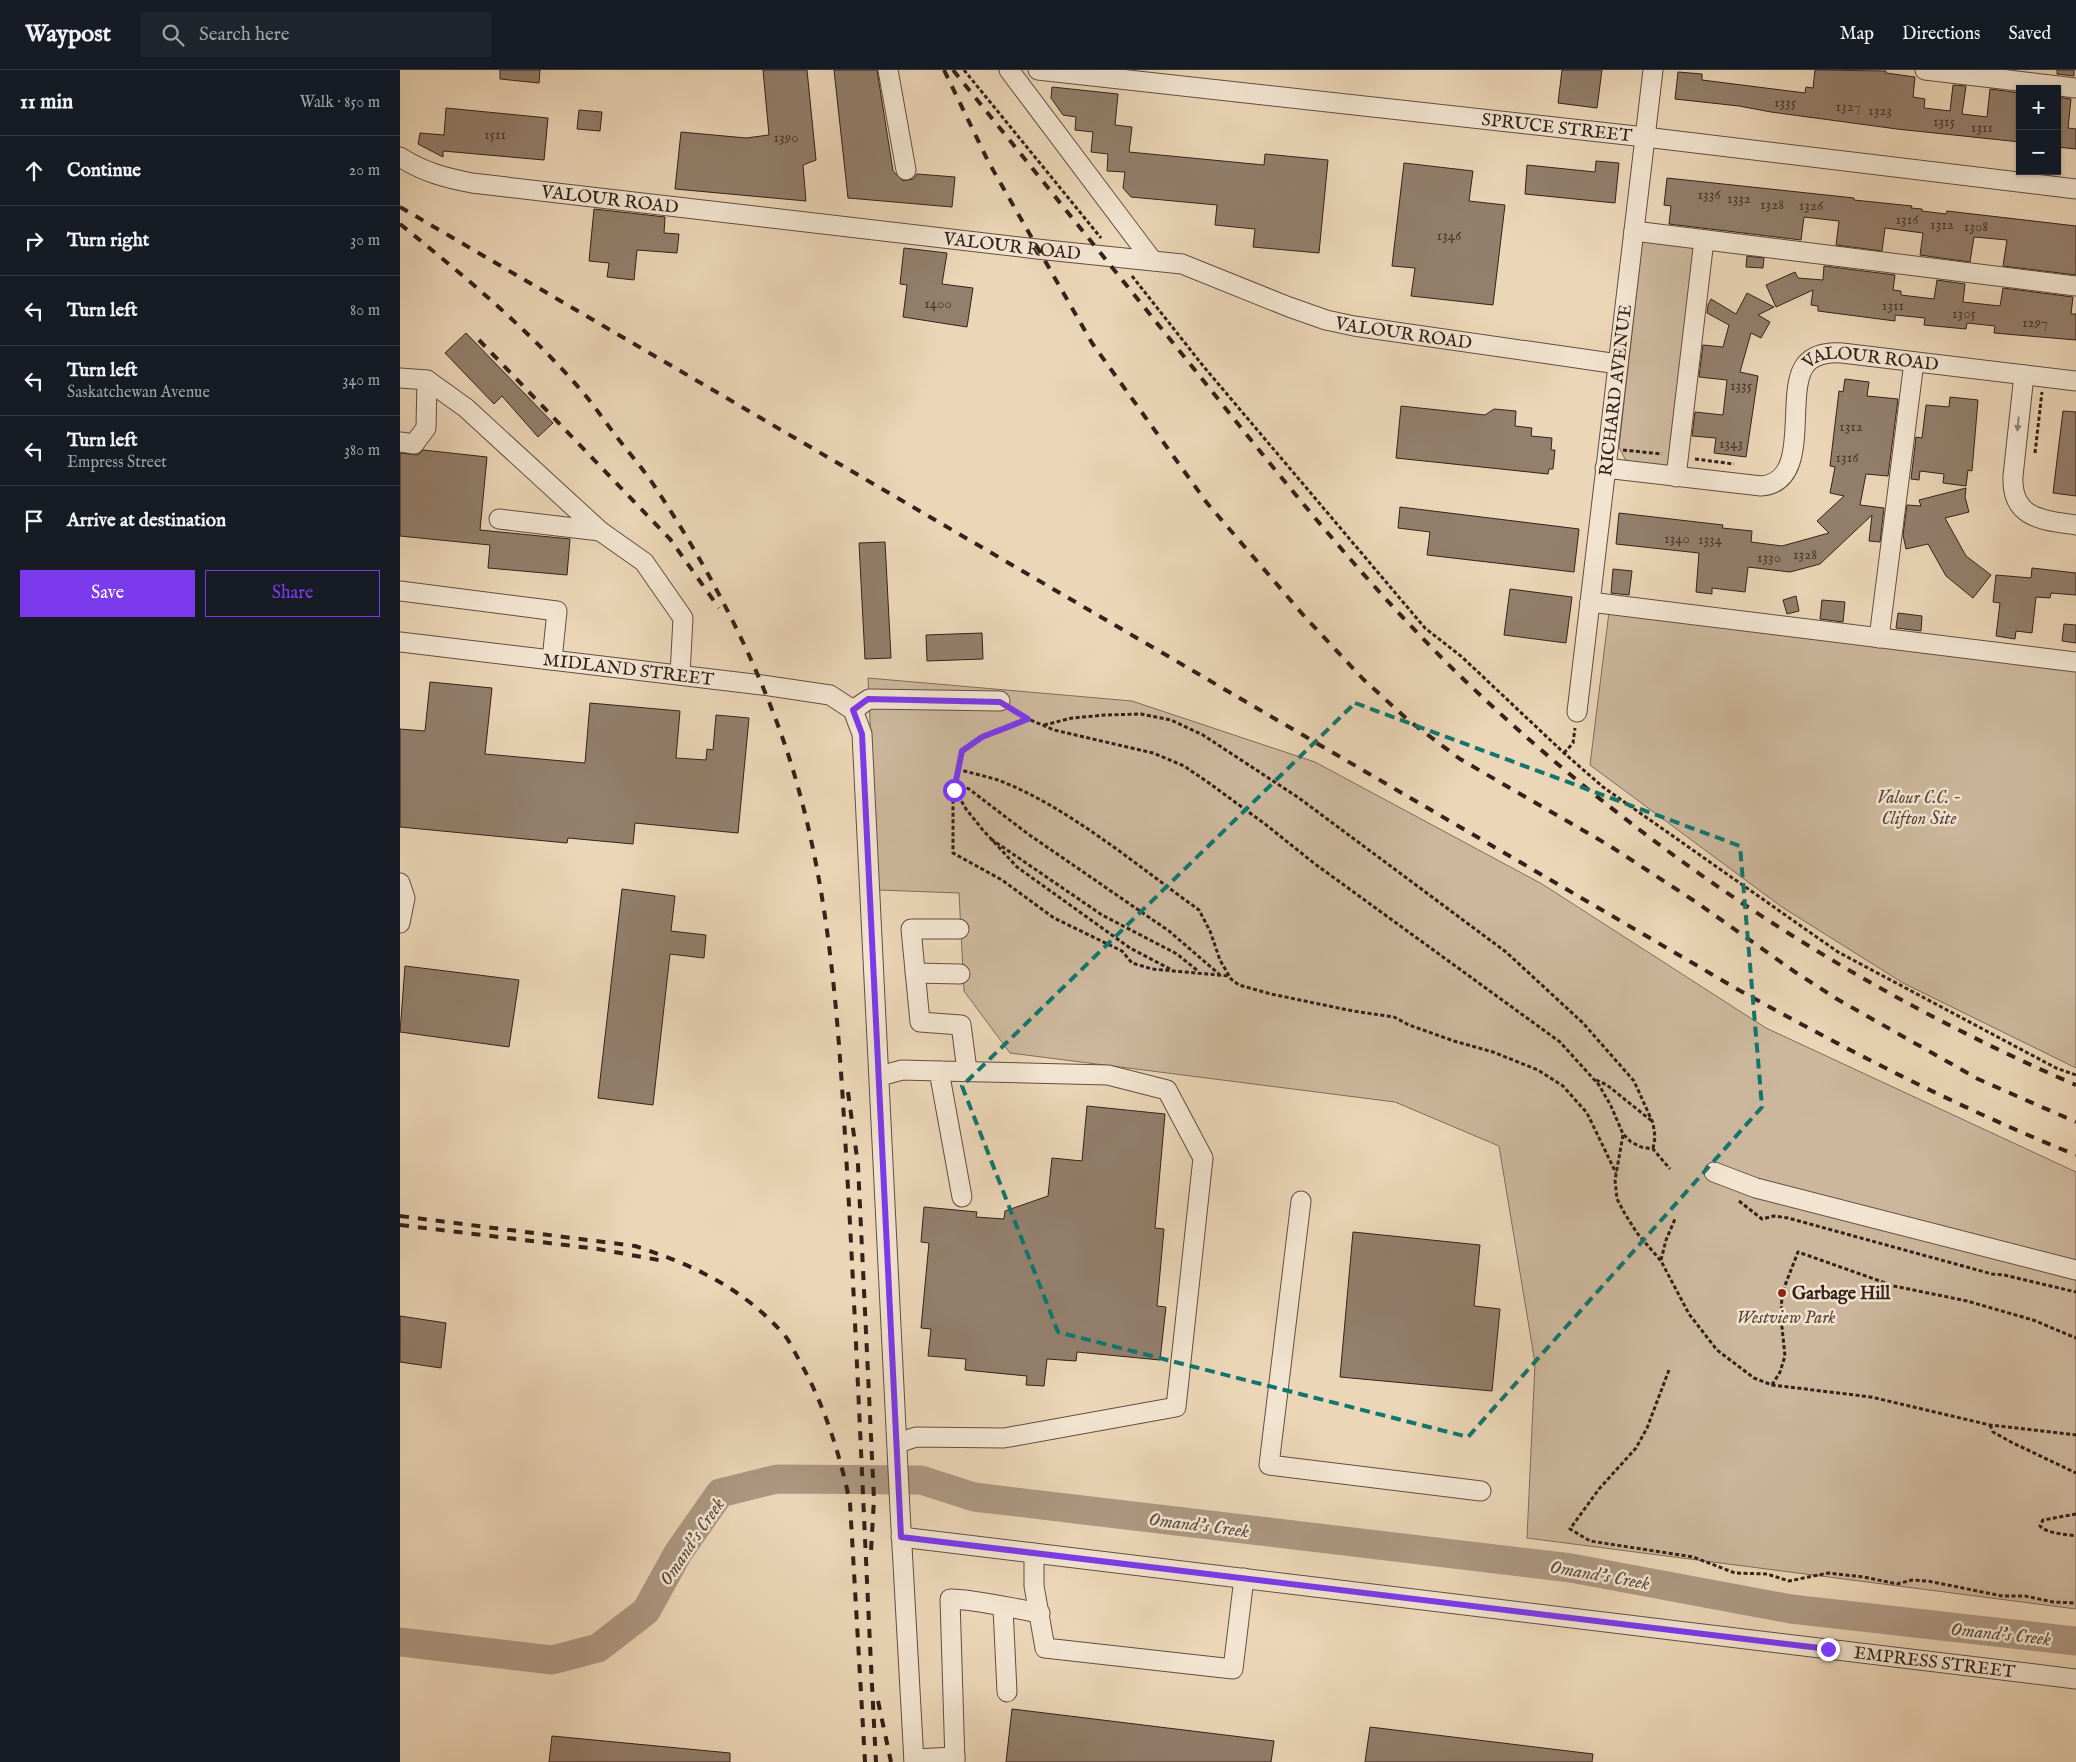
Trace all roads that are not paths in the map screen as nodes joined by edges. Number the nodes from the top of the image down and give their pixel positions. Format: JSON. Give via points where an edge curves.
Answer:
{"nodes":[{"id":1,"x":888,"y":70,"type":"edge"},
{"id":2,"x":1009,"y":70,"type":"edge"},
{"id":3,"x":1038,"y":70,"type":"edge"},
{"id":4,"x":1653,"y":70,"type":"edge"},
{"id":5,"x":1925,"y":70,"type":"edge"},
{"id":6,"x":2076,"y":88,"type":"edge"},
{"id":7,"x":1645,"y":136,"type":"junction"},
{"id":8,"x":400,"y":158,"type":"edge"},
{"id":9,"x":906,"y":170,"type":"dead end"},
{"id":10,"x":2076,"y":189,"type":"edge"},
{"id":11,"x":1634,"y":232,"type":"junction"},
{"id":12,"x":1704,"y":240,"type":"junction"},
{"id":13,"x":1152,"y":260,"type":"junction"},
{"id":14,"x":2076,"y":286,"type":"edge"},
{"id":15,"x":1914,"y":362,"type":"junction"},
{"id":16,"x":1618,"y":364,"type":"junction"},
{"id":17,"x":2024,"y":375,"type":"junction"},
{"id":18,"x":400,"y":378,"type":"edge"},
{"id":19,"x":427,"y":380,"type":"junction"},
{"id":20,"x":2076,"y":381,"type":"edge"},
{"id":21,"x":400,"y":442,"type":"edge"},
{"id":22,"x":1605,"y":468,"type":"junction"},
{"id":23,"x":1676,"y":477,"type":"junction"},
{"id":24,"x":499,"y":519,"type":"dead end"},
{"id":25,"x":2076,"y":524,"type":"edge"},
{"id":26,"x":600,"y":531,"type":"junction"},
{"id":27,"x":400,"y":591,"type":"edge"},
{"id":28,"x":1590,"y":602,"type":"junction"},
{"id":29,"x":1879,"y":638,"type":"junction"},
{"id":30,"x":400,"y":642,"type":"edge"},
{"id":31,"x":552,"y":660,"type":"junction"},
{"id":32,"x":2076,"y":662,"type":"edge"},
{"id":33,"x":680,"y":675,"type":"junction"},
{"id":34,"x":1000,"y":702,"type":"road end"},
{"id":35,"x":853,"y":710,"type":"junction"},
{"id":36,"x":1577,"y":712,"type":"road end"},
{"id":37,"x":400,"y":882,"type":"edge"},
{"id":38,"x":400,"y":923,"type":"edge"},
{"id":39,"x":959,"y":929,"type":"dead end"},
{"id":40,"x":915,"y":973,"type":"junction"},
{"id":41,"x":960,"y":974,"type":"dead end"},
{"id":42,"x":967,"y":1070,"type":"junction"},
{"id":43,"x":939,"y":1071,"type":"junction"},
{"id":44,"x":880,"y":1076,"type":"junction"},
{"id":45,"x":1714,"y":1172,"type":"dead end"},
{"id":46,"x":962,"y":1197,"type":"dead end"},
{"id":47,"x":1300,"y":1201,"type":"dead end"},
{"id":48,"x":2076,"y":1270,"type":"edge"},
{"id":49,"x":898,"y":1443,"type":"junction"},
{"id":50,"x":1481,"y":1491,"type":"dead end"},
{"id":51,"x":901,"y":1537,"type":"junction"},
{"id":52,"x":1034,"y":1553,"type":"junction"},
{"id":53,"x":1244,"y":1578,"type":"junction"},
{"id":54,"x":1003,"y":1608,"type":"junction"},
{"id":55,"x":1040,"y":1613,"type":"junction"},
{"id":56,"x":2076,"y":1679,"type":"edge"},
{"id":57,"x":1007,"y":1692,"type":"dead end"},
{"id":58,"x":955,"y":1760,"type":"edge"},
{"id":59,"x":914,"y":1761,"type":"edge"}],
"edges":[{"from":1,"to":9,"type":"street"},
{"from":2,"to":13,"type":"street"},
{"from":3,"to":7,"type":"street","name":"SPRUCE STREET"},
{"from":4,"to":7,"type":"street","name":"RICHARD AVENUE"},
{"from":5,"to":6,"type":"street"},
{"from":7,"to":10,"type":"street","name":"SPRUCE STREET"},
{"from":7,"to":11,"type":"street","name":"RICHARD AVENUE"},
{"from":8,"to":13,"type":"street","name":"VALOUR ROAD","via":[[442,178],[472,183]]},
{"from":11,"to":12,"type":"street"},
{"from":11,"to":16,"type":"street","name":"RICHARD AVENUE"},
{"from":12,"to":14,"type":"street"},
{"from":12,"to":23,"type":"street"},
{"from":13,"to":16,"type":"street","name":"VALOUR ROAD","via":[[1182,264],[1326,320]]},
{"from":15,"to":17,"type":"street","name":"VALOUR ROAD"},
{"from":15,"to":23,"type":"street","name":"VALOUR ROAD","via":[[1835,352],[1809,361],[1799,383],[1790,464],[1773,484],[1761,486]]},
{"from":15,"to":29,"type":"street"},
{"from":16,"to":22,"type":"street","name":"RICHARD AVENUE"},
{"from":17,"to":20,"type":"street","name":"VALOUR ROAD"},
{"from":17,"to":25,"type":"street","one_way":true,"via":[[2013,492],[2023,510],[2033,516]]},
{"from":18,"to":19,"type":"street"},
{"from":19,"to":21,"type":"street","via":[[426,428],[414,444]]},
{"from":19,"to":26,"type":"street","via":[[466,408]]},
{"from":22,"to":23,"type":"street","name":"VALOUR ROAD"},
{"from":22,"to":28,"type":"street","name":"RICHARD AVENUE"},
{"from":24,"to":26,"type":"street"},
{"from":26,"to":33,"type":"street","via":[[644,562],[683,618]]},
{"from":27,"to":31,"type":"street","via":[[556,611]]},
{"from":28,"to":29,"type":"street"},
{"from":28,"to":36,"type":"street","name":"RICHARD AVENUE"},
{"from":29,"to":32,"type":"street"},
{"from":30,"to":31,"type":"street","name":"MIDLAND STREET"},
{"from":31,"to":33,"type":"street","name":"MIDLAND STREET"},
{"from":33,"to":35,"type":"street","name":"MIDLAND STREET","via":[[830,695]]},
{"from":34,"to":35,"type":"street","via":[[868,699]]},
{"from":35,"to":44,"type":"street","via":[[862,734]]},
{"from":37,"to":38,"type":"street","via":[[405,898]]},
{"from":39,"to":40,"type":"street","via":[[911,928]]},
{"from":40,"to":41,"type":"street"},
{"from":40,"to":42,"type":"street","via":[[920,1022],[961,1025]]},
{"from":42,"to":43,"type":"street"},
{"from":42,"to":49,"type":"street","via":[[1108,1075],[1167,1090],[1203,1158],[1176,1407],[1004,1438],[916,1437]]},
{"from":43,"to":44,"type":"street","via":[[902,1070]]},
{"from":43,"to":46,"type":"street"},
{"from":44,"to":49,"type":"street"},
{"from":45,"to":48,"type":"street","via":[[1756,1188]]},
{"from":47,"to":50,"type":"street","via":[[1269,1465]]},
{"from":49,"to":51,"type":"street"},
{"from":51,"to":52,"type":"street","name":"EMPRESS STREET"},
{"from":51,"to":59,"type":"street"},
{"from":52,"to":53,"type":"street","name":"EMPRESS STREET"},
{"from":52,"to":55,"type":"street","via":[[1034,1586]]},
{"from":53,"to":55,"type":"street","via":[[1233,1669],[1045,1648]]},
{"from":53,"to":56,"type":"street","name":"EMPRESS STREET"},
{"from":54,"to":55,"type":"street"},
{"from":54,"to":57,"type":"street"},
{"from":54,"to":58,"type":"street","via":[[973,1600],[950,1599]]},
{"from":58,"to":59,"type":"street"}]}
